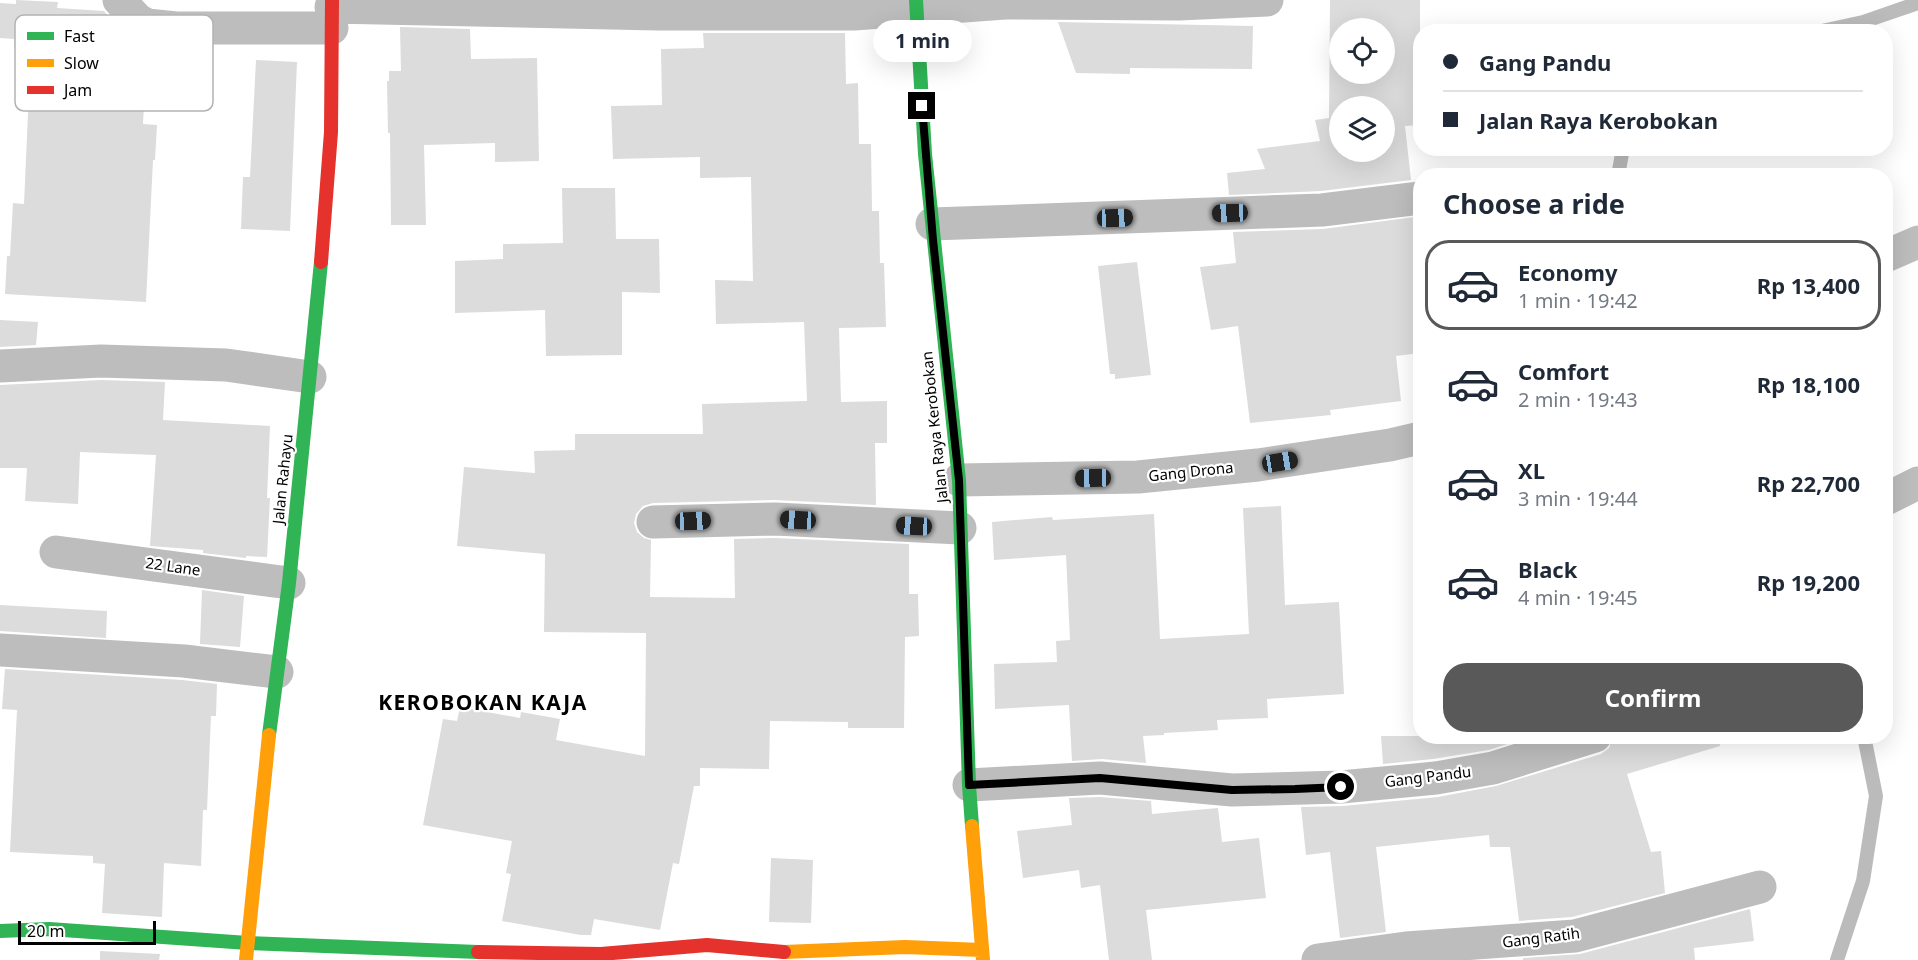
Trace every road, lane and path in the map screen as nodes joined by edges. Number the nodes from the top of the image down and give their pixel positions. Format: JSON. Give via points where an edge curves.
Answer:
{"nodes":[{"id":1,"x":119,"y":0,"type":"edge"},
{"id":2,"x":1268,"y":0,"type":"edge"},
{"id":3,"x":916,"y":5,"type":"edge"},
{"id":4,"x":332,"y":12,"type":"edge"},
{"id":5,"x":133,"y":15,"type":"edge"},
{"id":6,"x":213,"y":24,"type":"edge"},
{"id":7,"x":1413,"y":199,"type":"edge"},
{"id":8,"x":932,"y":224,"type":"junction"},
{"id":9,"x":1918,"y":242,"type":"edge"},
{"id":10,"x":1893,"y":253,"type":"edge"},
{"id":11,"x":0,"y":366,"type":"edge"},
{"id":12,"x":310,"y":377,"type":"junction"},
{"id":13,"x":1413,"y":440,"type":"edge"},
{"id":14,"x":959,"y":480,"type":"junction"},
{"id":15,"x":1918,"y":483,"type":"edge"},
{"id":16,"x":1893,"y":495,"type":"edge"},
{"id":17,"x":653,"y":522,"type":"dead end"},
{"id":18,"x":960,"y":528,"type":"junction"},
{"id":19,"x":56,"y":552,"type":"dead end"},
{"id":20,"x":289,"y":583,"type":"junction"},
{"id":21,"x":0,"y":650,"type":"edge"},
{"id":22,"x":277,"y":672,"type":"junction"},
{"id":23,"x":1570,"y":744,"type":"edge"},
{"id":24,"x":969,"y":785,"type":"junction"},
{"id":25,"x":1760,"y":887,"type":"dead end"},
{"id":26,"x":0,"y":931,"type":"edge"},
{"id":27,"x":248,"y":943,"type":"junction"},
{"id":28,"x":983,"y":955,"type":"edge"},
{"id":29,"x":246,"y":960,"type":"edge"},
{"id":30,"x":1318,"y":960,"type":"edge"}],
"edges":[{"from":1,"to":5,"type":"street"},
{"from":2,"to":3,"type":"street"},
{"from":3,"to":4,"type":"street","via":[[854,14]]},
{"from":3,"to":8,"type":"street","name":"Jalan Raya Kerobokan"},
{"from":4,"to":6,"type":"street"},
{"from":4,"to":12,"type":"street","name":"Jalan Rahayu","via":[[331,132]]},
{"from":7,"to":8,"type":"street","via":[[1322,210]]},
{"from":8,"to":14,"type":"street","name":"Jalan Raya Kerobokan"},
{"from":9,"to":10,"type":"street"},
{"from":11,"to":12,"type":"street","via":[[101,362],[226,365]]},
{"from":12,"to":20,"type":"street","name":"Jalan Rahayu"},
{"from":13,"to":14,"type":"street","name":"Gang Drona","via":[[1258,465],[1138,477]]},
{"from":14,"to":18,"type":"street","name":"Jalan Raya Kerobokan"},
{"from":15,"to":16,"type":"street"},
{"from":17,"to":18,"type":"street","via":[[775,519]]},
{"from":18,"to":24,"type":"street","name":"Jalan Raya Kerobokan"},
{"from":19,"to":20,"type":"street","name":"22 Lane"},
{"from":20,"to":22,"type":"street","name":"Jalan Rahayu"},
{"from":21,"to":22,"type":"street","via":[[184,660]]},
{"from":22,"to":27,"type":"street","name":"Jalan Rahayu"},
{"from":23,"to":24,"type":"street","name":"Gang Pandu","via":[[1493,768],[1341,787],[1232,790],[1100,778]]},
{"from":24,"to":28,"type":"street","name":"Jalan Raya Kerobokan"},
{"from":25,"to":30,"type":"street","name":"Gang Ratih","via":[[1575,936],[1406,948]]},
{"from":26,"to":27,"type":"street","via":[[49,929]]},
{"from":27,"to":28,"type":"street","via":[[440,952],[601,954],[707,945],[788,952],[904,947]]},
{"from":27,"to":29,"type":"street","name":"Jalan Rahayu"}]}
